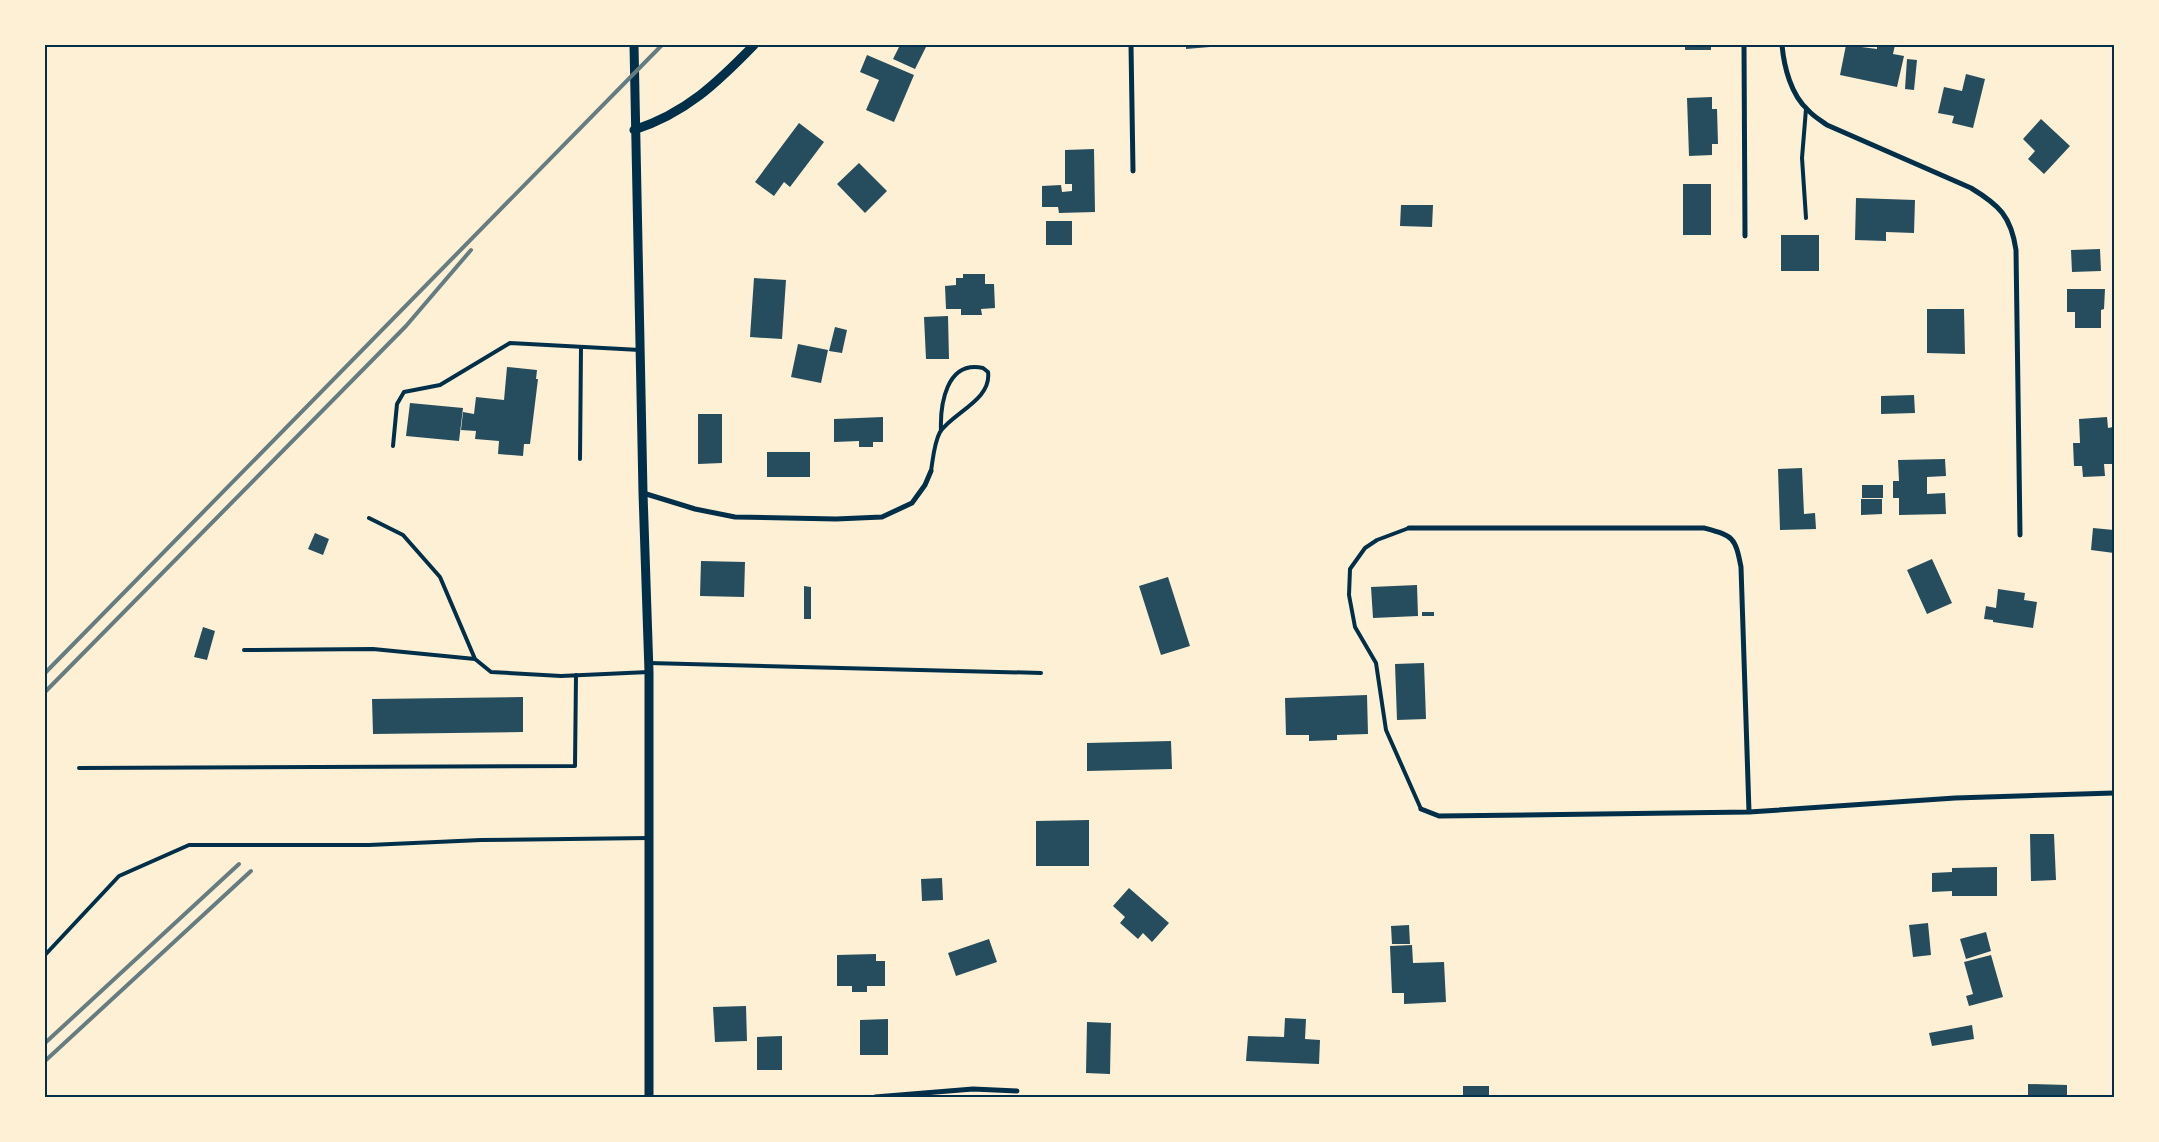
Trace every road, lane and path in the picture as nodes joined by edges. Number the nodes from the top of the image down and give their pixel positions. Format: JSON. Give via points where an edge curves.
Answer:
{"nodes":[{"id":1,"x":634,"y":45,"type":"edge"},
{"id":2,"x":754,"y":45,"type":"edge"},
{"id":3,"x":1132,"y":45,"type":"edge"},
{"id":4,"x":1744,"y":45,"type":"edge"},
{"id":5,"x":1782,"y":45,"type":"edge"},
{"id":6,"x":1806,"y":109,"type":"junction"},
{"id":7,"x":634,"y":130,"type":"junction"},
{"id":8,"x":1133,"y":171,"type":"dead end"},
{"id":9,"x":1806,"y":218,"type":"dead end"},
{"id":10,"x":1745,"y":236,"type":"dead end"},
{"id":11,"x":580,"y":348,"type":"junction"},
{"id":12,"x":640,"y":350,"type":"junction"},
{"id":13,"x":941,"y":431,"type":"junction"},
{"id":14,"x":393,"y":446,"type":"dead end"},
{"id":15,"x":580,"y":460,"type":"dead end"},
{"id":16,"x":931,"y":471,"type":"joint"},
{"id":17,"x":643,"y":493,"type":"junction"},
{"id":18,"x":369,"y":518,"type":"dead end"},
{"id":19,"x":1409,"y":528,"type":"joint"},
{"id":20,"x":2020,"y":536,"type":"dead end"},
{"id":21,"x":244,"y":650,"type":"dead end"},
{"id":22,"x":475,"y":659,"type":"junction"},
{"id":23,"x":649,"y":667,"type":"junction"},
{"id":24,"x":1041,"y":674,"type":"dead end"},
{"id":25,"x":576,"y":675,"type":"junction"},
{"id":26,"x":79,"y":768,"type":"dead end"},
{"id":27,"x":2114,"y":793,"type":"edge"},
{"id":28,"x":1420,"y":809,"type":"joint"},
{"id":29,"x":1749,"y":812,"type":"junction"},
{"id":30,"x":649,"y":838,"type":"junction"},
{"id":31,"x":45,"y":955,"type":"edge"},
{"id":32,"x":1017,"y":1091,"type":"dead end"},
{"id":33,"x":649,"y":1097,"type":"edge"},
{"id":34,"x":875,"y":1097,"type":"edge"}],
"edges":[{"from":1,"to":7,"type":"street"},
{"from":2,"to":7,"type":"street","via":[[692,103]]},
{"from":3,"to":8,"type":"street"},
{"from":4,"to":10,"type":"street"},
{"from":5,"to":6,"type":"street","via":[[1784,64],[1792,86]]},
{"from":6,"to":9,"type":"lane","via":[[1802,158]]},
{"from":6,"to":20,"type":"street","via":[[1826,125],[1971,188],[1993,202],[2008,220],[2016,250]]},
{"from":7,"to":12,"type":"street"},
{"from":11,"to":12,"type":"lane"},
{"from":11,"to":14,"type":"lane","via":[[510,343],[440,385],[404,392],[397,404]]},
{"from":11,"to":15,"type":"lane"},
{"from":12,"to":17,"type":"street"},
{"from":13,"to":13,"type":"lane","via":[[981,394],[988,378],[984,368],[971,367],[953,377],[941,415]]},
{"from":13,"to":16,"type":"lane"},
{"from":16,"to":17,"type":"street","via":[[912,503],[882,517],[735,517]]},
{"from":17,"to":23,"type":"street"},
{"from":18,"to":22,"type":"lane","via":[[403,535],[440,577]]},
{"from":19,"to":28,"type":"lane","via":[[1365,548],[1350,569],[1349,595],[1355,627],[1376,663],[1386,730]]},
{"from":19,"to":29,"type":"street","via":[[1704,528],[1726,534],[1735,543],[1741,567]]},
{"from":21,"to":22,"type":"lane","via":[[373,649]]},
{"from":22,"to":25,"type":"lane","via":[[491,672]]},
{"from":23,"to":24,"type":"lane"},
{"from":23,"to":25,"type":"lane"},
{"from":23,"to":30,"type":"street"},
{"from":25,"to":26,"type":"lane","via":[[575,766]]},
{"from":27,"to":29,"type":"street","via":[[1955,798]]},
{"from":28,"to":29,"type":"street","via":[[1438,816]]},
{"from":30,"to":31,"type":"lane","via":[[369,845],[188,845],[119,876]]},
{"from":30,"to":33,"type":"street"},
{"from":32,"to":34,"type":"street","via":[[964,1089]]}]}
